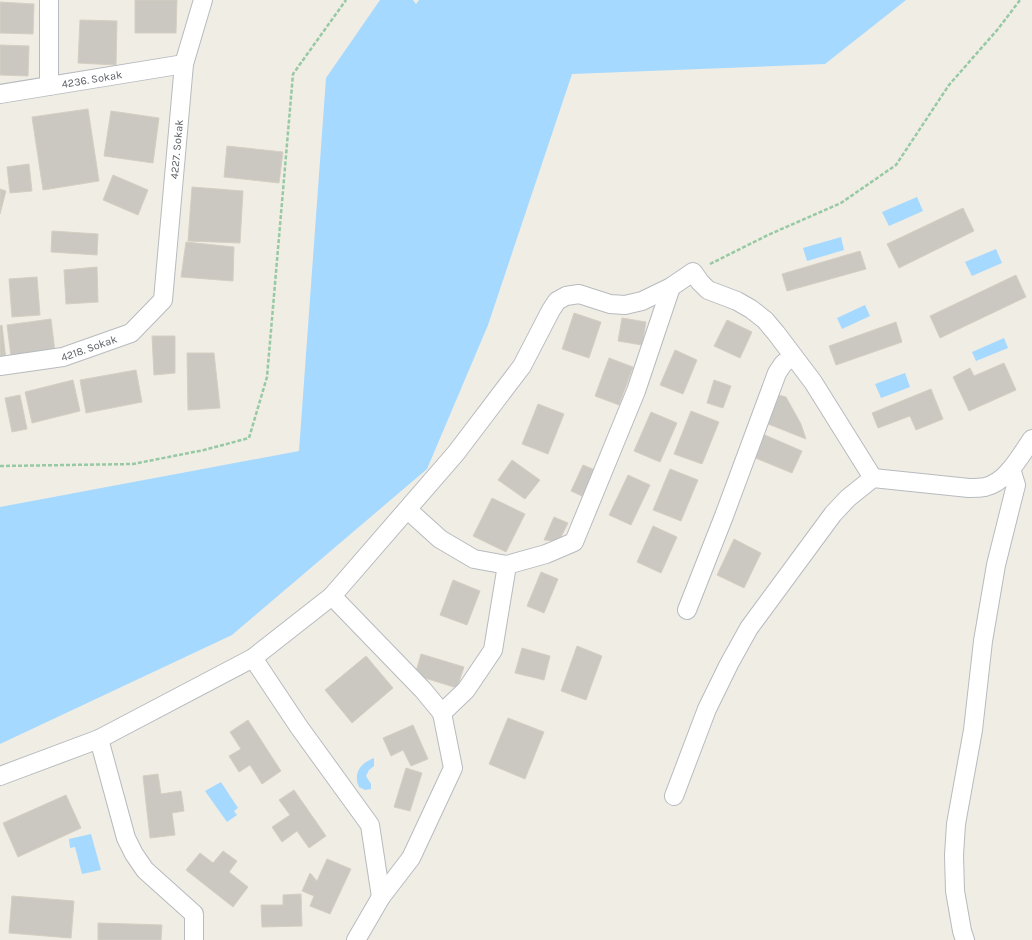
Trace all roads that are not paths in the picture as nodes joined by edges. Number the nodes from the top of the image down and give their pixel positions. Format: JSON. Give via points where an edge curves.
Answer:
{"nodes":[{"id":1,"x":49,"y":0,"type":"edge"},
{"id":2,"x":203,"y":0,"type":"edge"},
{"id":3,"x":184,"y":64,"type":"junction"},
{"id":4,"x":49,"y":86,"type":"junction"},
{"id":5,"x":0,"y":94,"type":"edge"},
{"id":6,"x":671,"y":287,"type":"junction"},
{"id":7,"x":163,"y":300,"type":"joint"},
{"id":8,"x":793,"y":356,"type":"junction"},
{"id":9,"x":0,"y":366,"type":"edge"},
{"id":10,"x":1032,"y":438,"type":"edge"},
{"id":11,"x":1009,"y":471,"type":"junction"},
{"id":12,"x":873,"y":478,"type":"junction"},
{"id":13,"x":408,"y":510,"type":"junction"},
{"id":14,"x":506,"y":565,"type":"junction"},
{"id":15,"x":332,"y":596,"type":"junction"},
{"id":16,"x":686,"y":610,"type":"dead end"},
{"id":17,"x":252,"y":658,"type":"junction"},
{"id":18,"x":442,"y":713,"type":"junction"},
{"id":19,"x":100,"y":739,"type":"junction"},
{"id":20,"x":0,"y":776,"type":"edge"},
{"id":21,"x":674,"y":796,"type":"dead end"},
{"id":22,"x":381,"y":897,"type":"junction"},
{"id":23,"x":194,"y":940,"type":"edge"},
{"id":24,"x":356,"y":940,"type":"edge"},
{"id":25,"x":965,"y":940,"type":"edge"}],
"edges":[{"from":1,"to":4,"type":"street"},
{"from":2,"to":3,"type":"street","name":"4227. Sokak"},
{"from":3,"to":4,"type":"street","name":"4236. Sokak"},
{"from":3,"to":7,"type":"street","name":"4227. Sokak"},
{"from":4,"to":5,"type":"street","name":"4236. Sokak"},
{"from":6,"to":8,"type":"street","via":[[693,272],[708,290],[737,301],[765,320]]},
{"from":6,"to":13,"type":"street","via":[[642,301],[625,305],[610,304],[579,294],[566,296],[557,301],[522,366],[456,453]]},
{"from":6,"to":14,"type":"street","via":[[636,391],[574,542],[546,554]]},
{"from":7,"to":9,"type":"street","name":"4218. Sokak","via":[[131,333],[63,356]]},
{"from":8,"to":12,"type":"street","via":[[813,382]]},
{"from":8,"to":16,"type":"street","via":[[783,364],[777,374]]},
{"from":10,"to":11,"type":"street"},
{"from":11,"to":12,"type":"street","via":[[998,482],[985,487],[969,488]]},
{"from":11,"to":25,"type":"street","via":[[1016,485],[996,565],[983,640],[973,730],[956,824],[955,891]]},
{"from":12,"to":21,"type":"street","via":[[833,514],[749,628],[707,709]]},
{"from":13,"to":14,"type":"street","via":[[440,539],[474,559]]},
{"from":13,"to":15,"type":"street"},
{"from":14,"to":18,"type":"street","via":[[493,650],[466,690]]},
{"from":15,"to":17,"type":"street"},
{"from":15,"to":18,"type":"street"},
{"from":17,"to":19,"type":"street"},
{"from":17,"to":22,"type":"street","via":[[370,826]]},
{"from":18,"to":22,"type":"street","via":[[453,768],[411,858]]},
{"from":19,"to":20,"type":"street"},
{"from":19,"to":23,"type":"street","via":[[126,838],[145,870],[194,914]]},
{"from":22,"to":24,"type":"street"}]}
